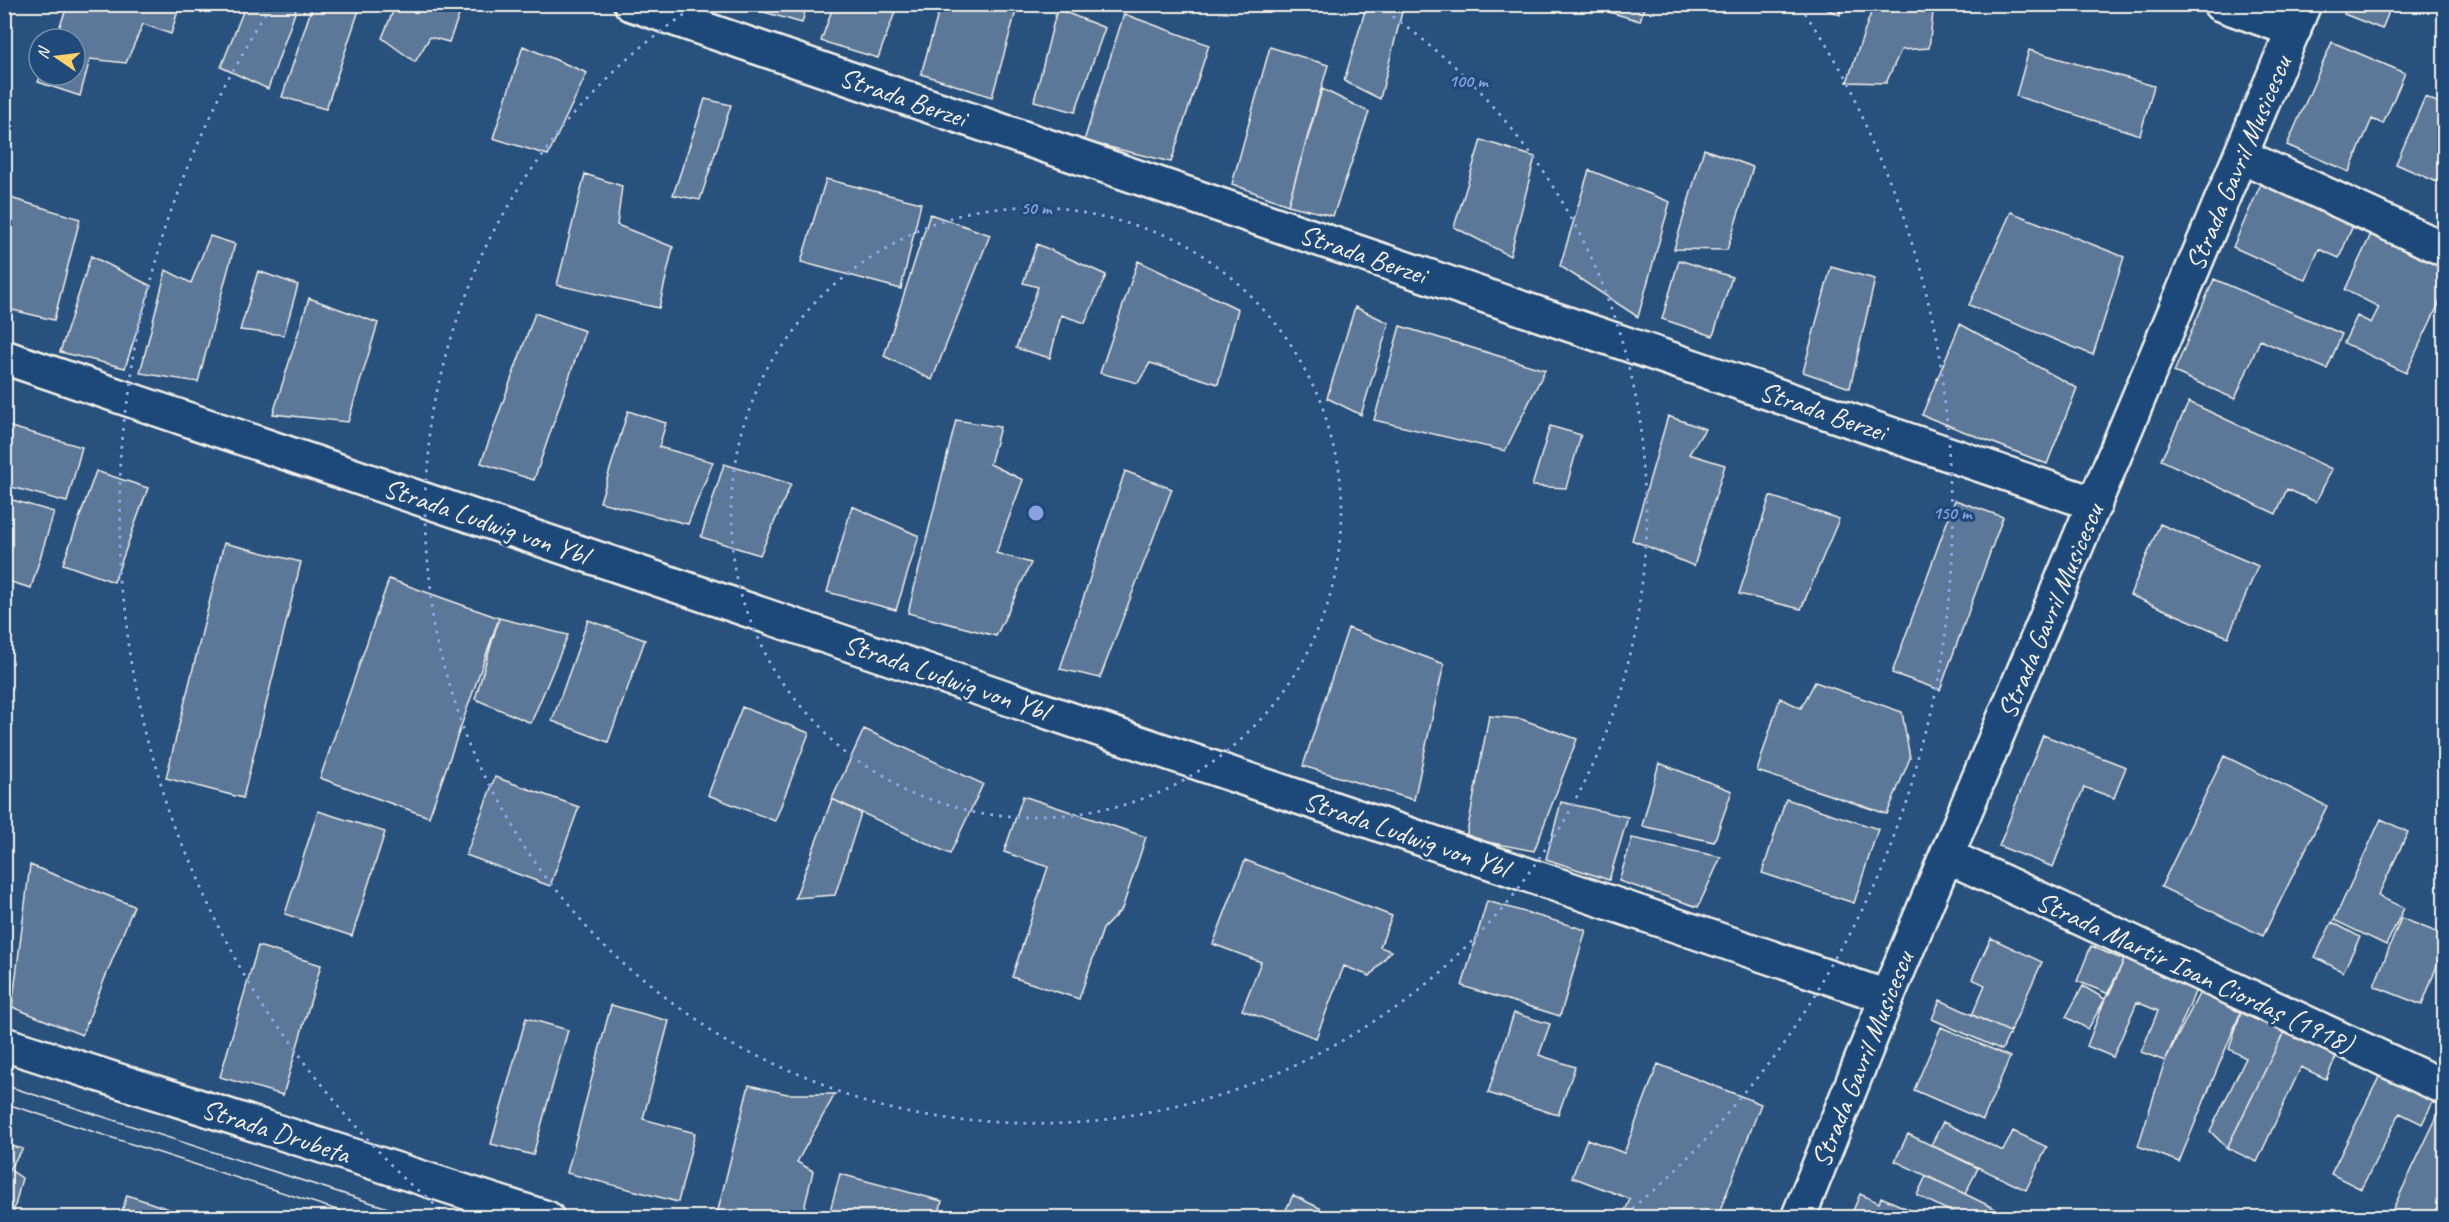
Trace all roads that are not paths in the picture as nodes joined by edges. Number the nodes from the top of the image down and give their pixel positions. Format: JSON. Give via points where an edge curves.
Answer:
{"nodes":[{"id":1,"x":631,"y":4,"type":"edge"},
{"id":2,"x":2220,"y":4,"type":"edge"},
{"id":3,"x":2299,"y":17,"type":"edge"},
{"id":4,"x":2242,"y":156,"type":"junction"},
{"id":5,"x":2445,"y":249,"type":"edge"},
{"id":6,"x":4,"y":357,"type":"edge"},
{"id":7,"x":2096,"y":504,"type":"junction"},
{"id":8,"x":1947,"y":856,"type":"junction"},
{"id":9,"x":1887,"y":997,"type":"junction"},
{"id":10,"x":4,"y":1044,"type":"edge"},
{"id":11,"x":2445,"y":1087,"type":"edge"},
{"id":12,"x":547,"y":1218,"type":"edge"},
{"id":13,"x":1797,"y":1218,"type":"edge"}],
"edges":[{"from":1,"to":7,"type":"street","name":"Strada Berzei"},
{"from":2,"to":3,"type":"street"},
{"from":3,"to":4,"type":"street","name":"Strada Gavril Musicescu"},
{"from":4,"to":5,"type":"street"},
{"from":4,"to":7,"type":"street","name":"Strada Gavril Musicescu"},
{"from":6,"to":9,"type":"street","name":"Strada Ludwig von Ybl"},
{"from":7,"to":8,"type":"street","name":"Strada Gavril Musicescu"},
{"from":8,"to":9,"type":"street","name":"Strada Gavril Musicescu"},
{"from":8,"to":11,"type":"street","name":"Strada Martir Ioan Ciordaș (1918)"},
{"from":9,"to":13,"type":"street","name":"Strada Gavril Musicescu"},
{"from":10,"to":12,"type":"street","name":"Strada Drubeta"}]}
